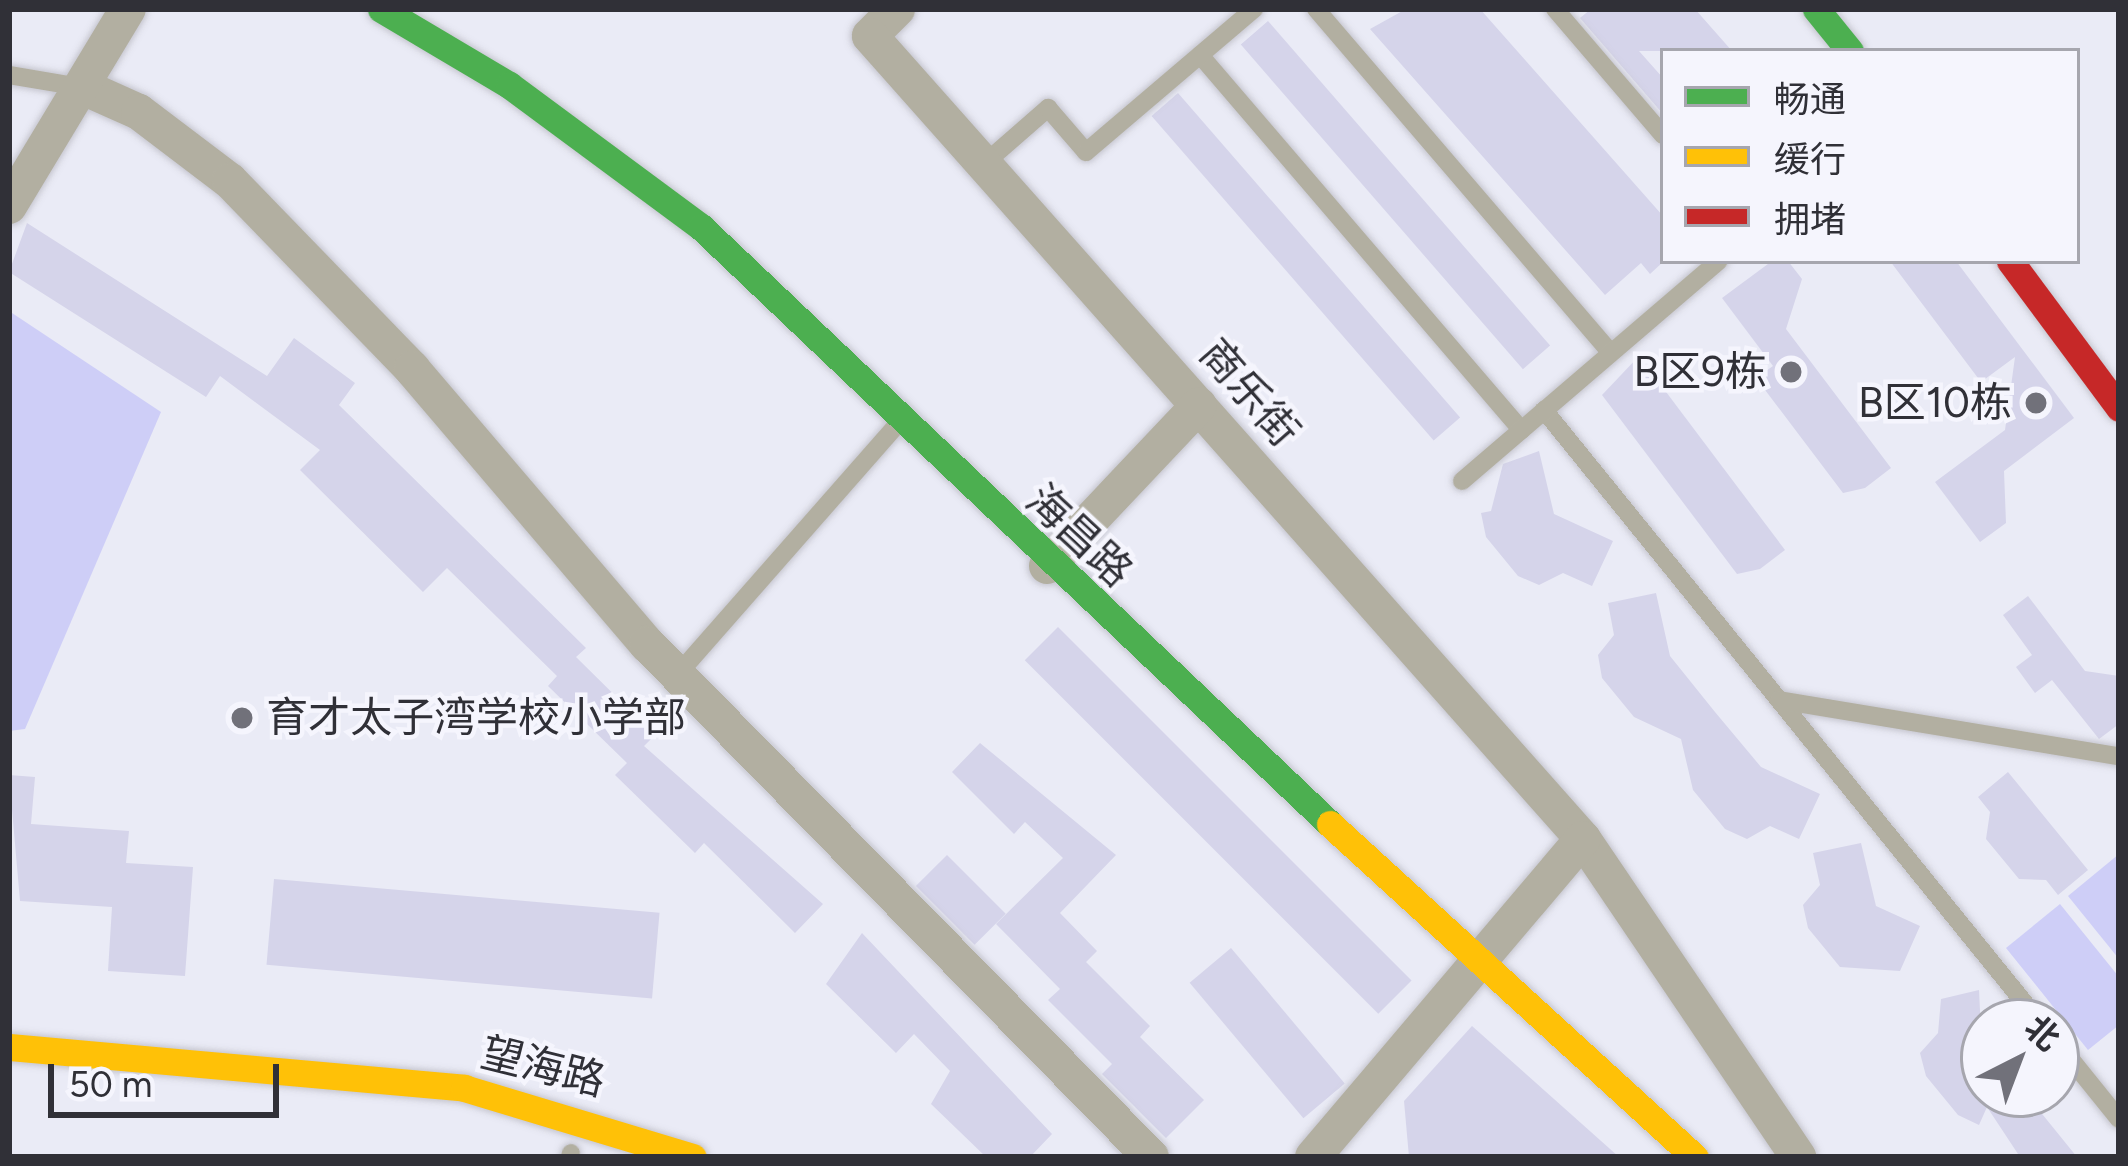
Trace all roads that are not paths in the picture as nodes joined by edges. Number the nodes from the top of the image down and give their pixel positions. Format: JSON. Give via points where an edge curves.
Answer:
{"nodes":[{"id":1,"x":128,"y":9,"type":"edge"},
{"id":2,"x":380,"y":9,"type":"edge"},
{"id":3,"x":897,"y":9,"type":"edge"},
{"id":4,"x":1254,"y":9,"type":"edge"},
{"id":5,"x":1316,"y":9,"type":"edge"},
{"id":6,"x":1556,"y":9,"type":"edge"},
{"id":7,"x":1816,"y":9,"type":"edge"},
{"id":8,"x":1848,"y":48,"type":"edge"},
{"id":9,"x":1200,"y":55,"type":"junction"},
{"id":10,"x":9,"y":75,"type":"edge"},
{"id":11,"x":82,"y":87,"type":"junction"},
{"id":12,"x":1660,"y":131,"type":"edge"},
{"id":13,"x":985,"y":163,"type":"junction"},
{"id":14,"x":9,"y":206,"type":"edge"},
{"id":15,"x":1715,"y":264,"type":"edge"},
{"id":16,"x":2012,"y":264,"type":"edge"},
{"id":17,"x":1611,"y":353,"type":"junction"},
{"id":18,"x":1199,"y":405,"type":"junction"},
{"id":19,"x":2119,"y":408,"type":"edge"},
{"id":20,"x":1544,"y":410,"type":"junction"},
{"id":21,"x":900,"y":421,"type":"junction"},
{"id":22,"x":1521,"y":430,"type":"junction"},
{"id":23,"x":1462,"y":481,"type":"dead end"},
{"id":24,"x":1047,"y":566,"type":"junction"},
{"id":25,"x":678,"y":674,"type":"junction"},
{"id":26,"x":1779,"y":700,"type":"junction"},
{"id":27,"x":2119,"y":756,"type":"edge"},
{"id":28,"x":1583,"y":839,"type":"junction"},
{"id":29,"x":1483,"y":964,"type":"junction"},
{"id":30,"x":2021,"y":998,"type":"edge"},
{"id":31,"x":9,"y":1047,"type":"edge"},
{"id":32,"x":2080,"y":1071,"type":"edge"},
{"id":33,"x":211,"y":1098,"type":"dead end"},
{"id":34,"x":364,"y":1112,"type":"dead end"},
{"id":35,"x":2119,"y":1119,"type":"edge"},
{"id":36,"x":530,"y":1142,"type":"dead end"},
{"id":37,"x":575,"y":1156,"type":"edge"},
{"id":38,"x":693,"y":1157,"type":"edge"},
{"id":39,"x":1151,"y":1157,"type":"edge"},
{"id":40,"x":1313,"y":1157,"type":"edge"},
{"id":41,"x":1695,"y":1157,"type":"edge"},
{"id":42,"x":1798,"y":1157,"type":"edge"}],
"edges":[{"from":1,"to":11,"type":"street"},
{"from":2,"to":21,"type":"street","name":"海昌路","via":[[626,167]]},
{"from":3,"to":13,"type":"street","name":"商乐街","via":[[871,36]]},
{"from":4,"to":9,"type":"lane"},
{"from":5,"to":17,"type":"lane"},
{"from":6,"to":12,"type":"lane"},
{"from":7,"to":8,"type":"street"},
{"from":9,"to":13,"type":"lane","via":[[1086,152],[1048,108]]},
{"from":9,"to":22,"type":"lane"},
{"from":10,"to":11,"type":"lane"},
{"from":11,"to":14,"type":"street"},
{"from":11,"to":25,"type":"street","via":[[139,112],[230,181]]},
{"from":13,"to":18,"type":"street","name":"商乐街"},
{"from":15,"to":17,"type":"lane"},
{"from":16,"to":19,"type":"street"},
{"from":17,"to":20,"type":"lane"},
{"from":18,"to":24,"type":"street"},
{"from":18,"to":28,"type":"street","name":"商乐街"},
{"from":20,"to":22,"type":"lane"},
{"from":20,"to":26,"type":"lane"},
{"from":21,"to":24,"type":"street","name":"海昌路"},
{"from":21,"to":25,"type":"lane"},
{"from":22,"to":23,"type":"lane"},
{"from":24,"to":29,"type":"street","name":"海昌路"},
{"from":25,"to":39,"type":"street"},
{"from":26,"to":27,"type":"lane"},
{"from":26,"to":30,"type":"lane"},
{"from":28,"to":29,"type":"street"},
{"from":28,"to":42,"type":"street","name":"商乐街"},
{"from":29,"to":40,"type":"street"},
{"from":29,"to":41,"type":"street","name":"海昌路"},
{"from":31,"to":38,"type":"street","name":"望海路","via":[[464,1088]]},
{"from":32,"to":35,"type":"lane"},
{"from":33,"to":34,"type":"street"},
{"from":36,"to":37,"type":"street","name":"望海路"}]}
